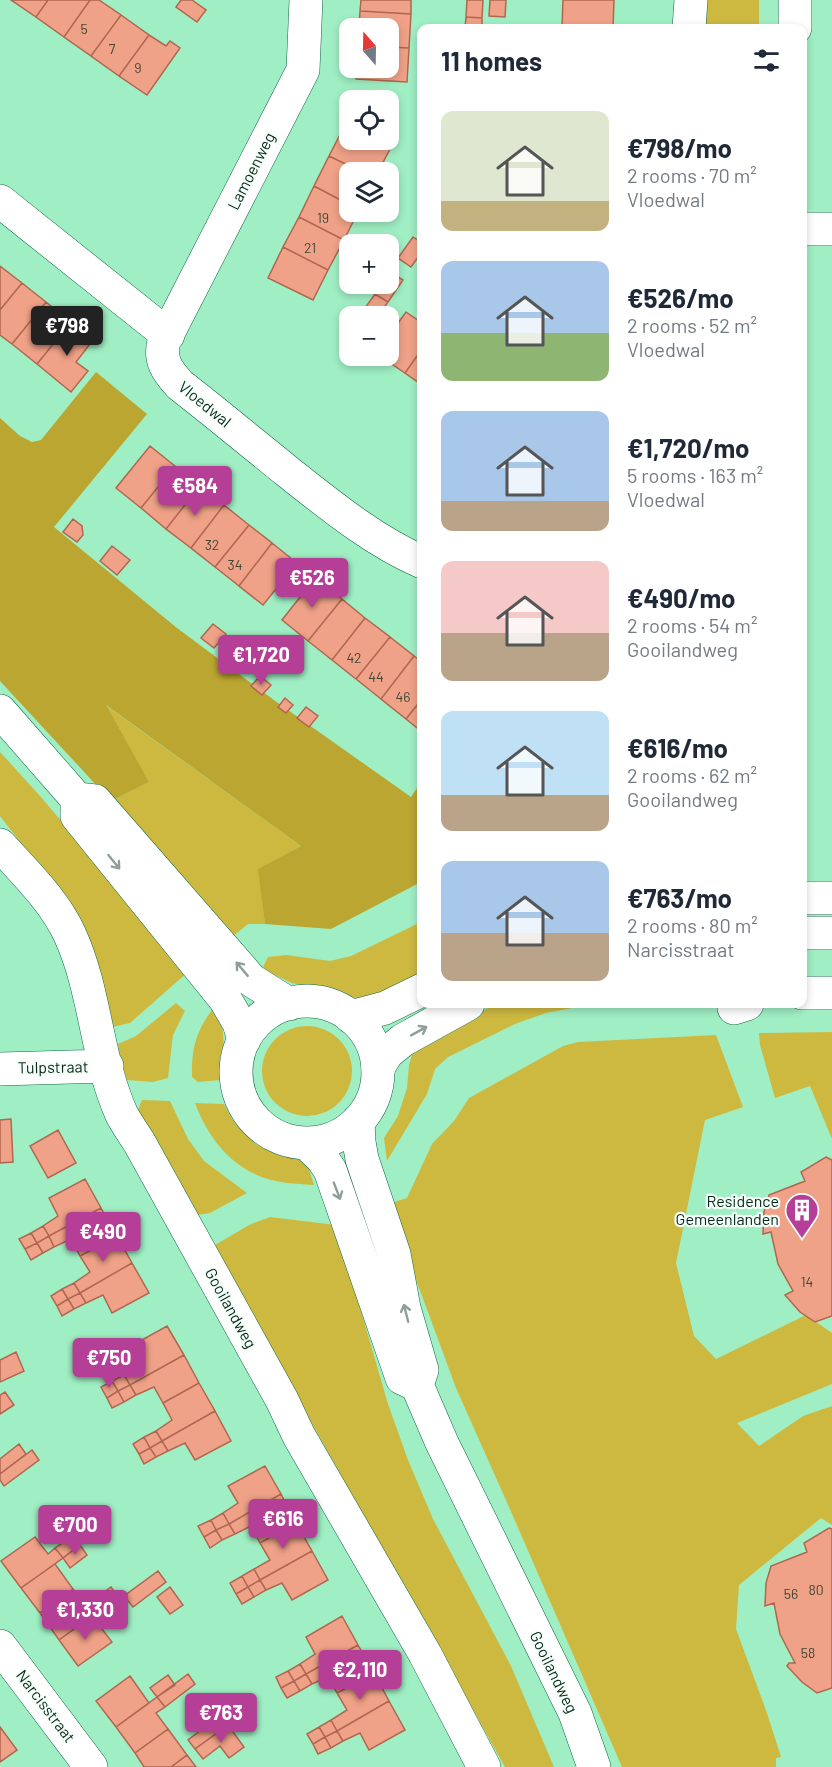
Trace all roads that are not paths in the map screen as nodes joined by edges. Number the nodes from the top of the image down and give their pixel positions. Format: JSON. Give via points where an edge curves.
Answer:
{"nodes":[{"id":1,"x":306,"y":0,"type":"edge"},
{"id":2,"x":691,"y":0,"type":"edge"},
{"id":3,"x":795,"y":0,"type":"edge"},
{"id":4,"x":689,"y":24,"type":"edge"},
{"id":5,"x":795,"y":24,"type":"edge"},
{"id":6,"x":0,"y":201,"type":"edge"},
{"id":7,"x":807,"y":229,"type":"edge"},
{"id":8,"x":832,"y":229,"type":"edge"},
{"id":9,"x":168,"y":335,"type":"junction"},
{"id":10,"x":417,"y":560,"type":"edge"},
{"id":11,"x":0,"y":711,"type":"edge"},
{"id":12,"x":77,"y":799,"type":"junction"},
{"id":13,"x":0,"y":845,"type":"edge"},
{"id":14,"x":807,"y":898,"type":"edge"},
{"id":15,"x":832,"y":898,"type":"edge"},
{"id":16,"x":807,"y":933,"type":"edge"},
{"id":17,"x":832,"y":933,"type":"edge"},
{"id":18,"x":417,"y":992,"type":"edge"},
{"id":19,"x":807,"y":993,"type":"edge"},
{"id":20,"x":832,"y":993,"type":"edge"},
{"id":21,"x":289,"y":1004,"type":"junction"},
{"id":22,"x":461,"y":1008,"type":"edge"},
{"id":23,"x":351,"y":1017,"type":"junction"},
{"id":24,"x":244,"y":1040,"type":"junction"},
{"id":25,"x":107,"y":1066,"type":"junction"},
{"id":26,"x":378,"y":1068,"type":"junction"},
{"id":27,"x":0,"y":1069,"type":"edge"},
{"id":28,"x":358,"y":1121,"type":"junction"},
{"id":29,"x":306,"y":1143,"type":"junction"},
{"id":30,"x":417,"y":1385,"type":"junction"},
{"id":31,"x":0,"y":1646,"type":"edge"},
{"id":32,"x":91,"y":1767,"type":"edge"},
{"id":33,"x":484,"y":1767,"type":"edge"},
{"id":34,"x":594,"y":1767,"type":"edge"}],
"edges":[{"from":1,"to":9,"type":"street","name":"Lamoenweg","via":[[303,69]]},
{"from":2,"to":4,"type":"street"},
{"from":3,"to":5,"type":"street"},
{"from":6,"to":9,"type":"street"},
{"from":7,"to":8,"type":"street"},
{"from":9,"to":10,"type":"street","name":"Vloedwal","via":[[162,357],[180,385],[354,523]]},
{"from":11,"to":12,"type":"street"},
{"from":21,"to":12,"type":"street","one_way":true,"via":[[251,980],[95,801]]},
{"from":12,"to":24,"type":"street","one_way":true,"via":[[78,816],[225,999]]},
{"from":13,"to":25,"type":"street","name":"Gooilandweg","via":[[52,903],[67,929]]},
{"from":14,"to":15,"type":"street"},
{"from":16,"to":17,"type":"street"},
{"from":18,"to":23,"type":"street","via":[[385,1008]]},
{"from":19,"to":20,"type":"street"},
{"from":21,"to":23,"type":"street","via":[[328,1005]]},
{"from":21,"to":24,"type":"street","via":[[262,1017]]},
{"from":26,"to":22,"type":"street","one_way":true,"via":[[387,1053],[403,1040]]},
{"from":23,"to":26,"type":"street","via":[[370,1040]]},
{"from":24,"to":29,"type":"street","via":[[237,1079],[245,1106],[264,1128],[277,1136]]},
{"from":25,"to":27,"type":"street","name":"Tulpstraat"},
{"from":25,"to":33,"type":"street","name":"Gooilandweg","via":[[124,1119],[282,1400],[298,1436],[425,1654]]},
{"from":26,"to":28,"type":"street","via":[[375,1091]]},
{"from":28,"to":29,"type":"street","via":[[334,1138]]},
{"from":30,"to":28,"type":"street","name":"Gooilandweg","one_way":true,"via":[[422,1370],[394,1254],[362,1160]]},
{"from":29,"to":30,"type":"street","name":"Gooilandweg","one_way":true,"via":[[330,1170],[402,1378]]},
{"from":30,"to":34,"type":"street","name":"Gooilandweg","via":[[441,1443],[575,1713]]},
{"from":31,"to":32,"type":"street","name":"Narcisstraat"}]}
